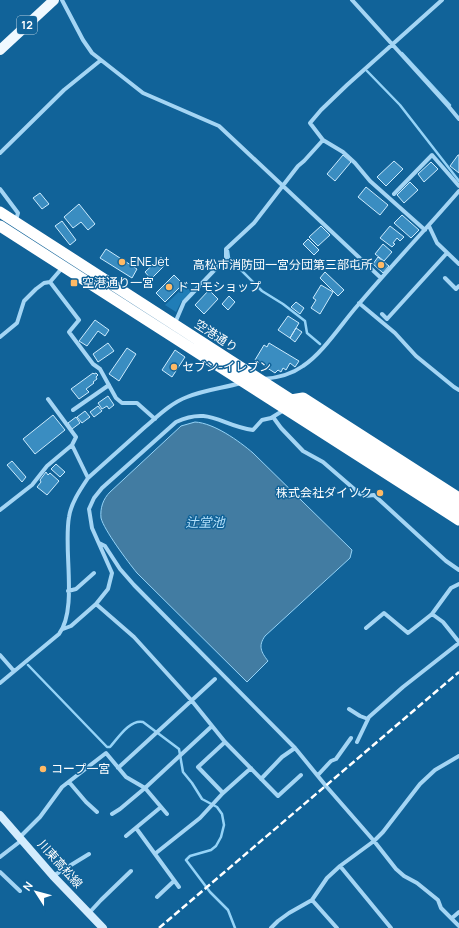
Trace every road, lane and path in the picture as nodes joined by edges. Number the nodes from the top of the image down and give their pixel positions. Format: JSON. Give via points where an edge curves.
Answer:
{"nodes":[{"id":1,"x":54,"y":0,"type":"edge"},
{"id":2,"x":62,"y":0,"type":"edge"},
{"id":3,"x":352,"y":0,"type":"edge"},
{"id":4,"x":442,"y":0,"type":"edge"},
{"id":5,"x":392,"y":44,"type":"junction"},
{"id":6,"x":0,"y":50,"type":"edge"},
{"id":7,"x":101,"y":60,"type":"junction"},
{"id":8,"x":459,"y":119,"type":"edge"},
{"id":9,"x":323,"y":140,"type":"junction"},
{"id":10,"x":0,"y":153,"type":"edge"},
{"id":11,"x":459,"y":186,"type":"edge"},
{"id":12,"x":283,"y":187,"type":"junction"},
{"id":13,"x":0,"y":189,"type":"edge"},
{"id":14,"x":459,"y":191,"type":"edge"},
{"id":15,"x":394,"y":194,"type":"dead end"},
{"id":16,"x":0,"y":212,"type":"edge"},
{"id":17,"x":15,"y":222,"type":"junction"},
{"id":18,"x":0,"y":226,"type":"edge"},
{"id":19,"x":429,"y":226,"type":"junction"},
{"id":20,"x":425,"y":230,"type":"junction"},
{"id":21,"x":447,"y":253,"type":"junction"},
{"id":22,"x":459,"y":264,"type":"edge"},
{"id":23,"x":63,"y":266,"type":"junction"},
{"id":24,"x":380,"y":278,"type":"junction"},
{"id":25,"x":445,"y":278,"type":"dead end"},
{"id":26,"x":50,"y":282,"type":"junction"},
{"id":27,"x":459,"y":286,"type":"edge"},
{"id":28,"x":359,"y":303,"type":"junction"},
{"id":29,"x":382,"y":314,"type":"dead end"},
{"id":30,"x":174,"y":325,"type":"junction"},
{"id":31,"x":0,"y":337,"type":"edge"},
{"id":32,"x":259,"y":380,"type":"junction"},
{"id":33,"x":243,"y":382,"type":"junction"},
{"id":34,"x":109,"y":386,"type":"junction"},
{"id":35,"x":459,"y":390,"type":"edge"},
{"id":36,"x":48,"y":399,"type":"dead end"},
{"id":37,"x":288,"y":405,"type":"junction"},
{"id":38,"x":74,"y":410,"type":"dead end"},
{"id":39,"x":273,"y":417,"type":"junction"},
{"id":40,"x":155,"y":419,"type":"junction"},
{"id":41,"x":72,"y":445,"type":"junction"},
{"id":42,"x":88,"y":478,"type":"junction"},
{"id":43,"x":459,"y":498,"type":"edge"},
{"id":44,"x":437,"y":500,"type":"junction"},
{"id":45,"x":459,"y":508,"type":"edge"},
{"id":46,"x":0,"y":510,"type":"edge"},
{"id":47,"x":459,"y":520,"type":"edge"},
{"id":48,"x":459,"y":527,"type":"edge"},
{"id":49,"x":99,"y":543,"type":"junction"},
{"id":50,"x":459,"y":570,"type":"edge"},
{"id":51,"x":94,"y":574,"type":"dead end"},
{"id":52,"x":459,"y":584,"type":"edge"},
{"id":53,"x":68,"y":590,"type":"junction"},
{"id":54,"x":96,"y":604,"type":"junction"},
{"id":55,"x":432,"y":614,"type":"junction"},
{"id":56,"x":366,"y":628,"type":"dead end"},
{"id":57,"x":63,"y":629,"type":"junction"},
{"id":58,"x":459,"y":643,"type":"edge"},
{"id":59,"x":0,"y":655,"type":"edge"},
{"id":60,"x":14,"y":671,"type":"junction"},
{"id":61,"x":216,"y":679,"type":"dead end"},
{"id":62,"x":0,"y":683,"type":"edge"},
{"id":63,"x":192,"y":701,"type":"junction"},
{"id":64,"x":349,"y":709,"type":"dead end"},
{"id":65,"x":368,"y":719,"type":"junction"},
{"id":66,"x":212,"y":726,"type":"junction"},
{"id":67,"x":352,"y":738,"type":"dead end"},
{"id":68,"x":225,"y":742,"type":"junction"},
{"id":69,"x":357,"y":742,"type":"dead end"},
{"id":70,"x":295,"y":748,"type":"junction"},
{"id":71,"x":459,"y":756,"type":"edge"},
{"id":72,"x":118,"y":768,"type":"junction"},
{"id":73,"x":251,"y":768,"type":"junction"},
{"id":74,"x":301,"y":775,"type":"dead end"},
{"id":75,"x":318,"y":775,"type":"junction"},
{"id":76,"x":262,"y":778,"type":"junction"},
{"id":77,"x":69,"y":782,"type":"junction"},
{"id":78,"x":145,"y":788,"type":"junction"},
{"id":79,"x":223,"y":793,"type":"junction"},
{"id":80,"x":161,"y":807,"type":"junction"},
{"id":81,"x":97,"y":812,"type":"dead end"},
{"id":82,"x":112,"y":814,"type":"dead end"},
{"id":83,"x":167,"y":814,"type":"dead end"},
{"id":84,"x":0,"y":815,"type":"edge"},
{"id":85,"x":136,"y":828,"type":"junction"},
{"id":86,"x":126,"y":836,"type":"dead end"},
{"id":87,"x":20,"y":839,"type":"junction"},
{"id":88,"x":374,"y":841,"type":"junction"},
{"id":89,"x":156,"y":853,"type":"junction"},
{"id":90,"x":89,"y":854,"type":"dead end"},
{"id":91,"x":0,"y":857,"type":"edge"},
{"id":92,"x":340,"y":866,"type":"junction"},
{"id":93,"x":132,"y":871,"type":"dead end"},
{"id":94,"x":0,"y":872,"type":"edge"},
{"id":95,"x":53,"y":876,"type":"junction"},
{"id":96,"x":174,"y":881,"type":"junction"},
{"id":97,"x":179,"y":887,"type":"dead end"},
{"id":98,"x":20,"y":891,"type":"dead end"},
{"id":99,"x":157,"y":897,"type":"dead end"},
{"id":100,"x":312,"y":900,"type":"junction"},
{"id":101,"x":459,"y":912,"type":"edge"},
{"id":102,"x":89,"y":913,"type":"junction"},
{"id":103,"x":452,"y":918,"type":"junction"},
{"id":104,"x":459,"y":926,"type":"edge"},
{"id":105,"x":103,"y":928,"type":"edge"},
{"id":106,"x":271,"y":928,"type":"edge"},
{"id":107,"x":337,"y":928,"type":"edge"},
{"id":108,"x":391,"y":928,"type":"edge"}],
"edges":[{"from":1,"to":6,"type":"main road","number":"12"},
{"from":2,"to":7,"type":"street","via":[[83,40],[92,53]]},
{"from":3,"to":5,"type":"street"},
{"from":4,"to":5,"type":"street"},
{"from":5,"to":8,"type":"street"},
{"from":5,"to":9,"type":"street","via":[[310,123]]},
{"from":7,"to":10,"type":"street","via":[[64,90]]},
{"from":7,"to":12,"type":"street","via":[[143,93],[219,126]]},
{"from":9,"to":12,"type":"street","via":[[298,166]]},
{"from":9,"to":20,"type":"street","via":[[349,158]]},
{"from":11,"to":15,"type":"street","via":[[432,155]]},
{"from":12,"to":24,"type":"street"},
{"from":12,"to":30,"type":"street","via":[[254,223],[226,249],[226,258],[184,302]]},
{"from":13,"to":17,"type":"street","via":[[18,213]]},
{"from":14,"to":19,"type":"street"},
{"from":16,"to":17,"type":"highway","name":"空港通り"},
{"from":17,"to":30,"type":"highway","name":"空港通り"},
{"from":18,"to":23,"type":"highway","name":"空港通り"},
{"from":19,"to":20,"type":"street"},
{"from":19,"to":21,"type":"street","via":[[437,243]]},
{"from":20,"to":24,"type":"street"},
{"from":21,"to":22,"type":"street"},
{"from":21,"to":29,"type":"street","via":[[387,319]]},
{"from":23,"to":26,"type":"street"},
{"from":23,"to":33,"type":"highway","name":"空港通り"},
{"from":24,"to":28,"type":"street"},
{"from":25,"to":27,"type":"street","via":[[456,289]]},
{"from":26,"to":31,"type":"street","via":[[40,286],[24,301],[17,323]]},
{"from":26,"to":34,"type":"street","via":[[78,320],[69,332],[93,364],[100,369]]},
{"from":28,"to":32,"type":"street","via":[[317,354],[303,366],[279,376]]},
{"from":28,"to":35,"type":"street","via":[[395,333],[416,356]]},
{"from":30,"to":32,"type":"highway","name":"空港通り"},
{"from":32,"to":33,"type":"street"},
{"from":32,"to":37,"type":"highway","name":"空港通り"},
{"from":33,"to":37,"type":"highway","name":"空港通り"},
{"from":33,"to":40,"type":"street","via":[[187,397]]},
{"from":34,"to":38,"type":"street"},
{"from":34,"to":40,"type":"street","via":[[122,403],[137,402]]},
{"from":36,"to":41,"type":"street","via":[[76,437]]},
{"from":37,"to":39,"type":"street"},
{"from":37,"to":43,"type":"highway","via":[[303,398]]},
{"from":37,"to":44,"type":"highway","name":"空港通り"},
{"from":37,"to":48,"type":"highway","via":[[292,418]]},
{"from":39,"to":49,"type":"street","via":[[262,420],[253,430],[242,429],[206,416],[196,415],[176,422],[94,498],[88,509],[89,519]]},
{"from":39,"to":50,"type":"street","via":[[303,451],[323,462],[360,494],[374,495]]},
{"from":40,"to":42,"type":"street"},
{"from":41,"to":42,"type":"street"},
{"from":41,"to":46,"type":"street","via":[[47,466],[26,490]]},
{"from":42,"to":53,"type":"street","via":[[69,516]]},
{"from":44,"to":45,"type":"highway","name":"空港通り"},
{"from":44,"to":47,"type":"highway","name":"空港通り"},
{"from":49,"to":54,"type":"street","via":[[112,573],[108,589]]},
{"from":49,"to":70,"type":"street","via":[[105,546],[134,585]]},
{"from":51,"to":53,"type":"street","via":[[76,589]]},
{"from":52,"to":55,"type":"street","via":[[451,588]]},
{"from":53,"to":57,"type":"street","via":[[68,608]]},
{"from":54,"to":57,"type":"street"},
{"from":54,"to":63,"type":"street","via":[[134,637]]},
{"from":55,"to":56,"type":"street","via":[[408,633],[384,613]]},
{"from":55,"to":58,"type":"street","via":[[443,622]]},
{"from":57,"to":60,"type":"street"},
{"from":58,"to":65,"type":"street"},
{"from":59,"to":60,"type":"street"},
{"from":60,"to":62,"type":"street"},
{"from":61,"to":63,"type":"street"},
{"from":63,"to":66,"type":"street"},
{"from":63,"to":72,"type":"street"},
{"from":64,"to":65,"type":"street"},
{"from":65,"to":69,"type":"street"},
{"from":66,"to":68,"type":"street"},
{"from":66,"to":78,"type":"street"},
{"from":67,"to":75,"type":"street"},
{"from":68,"to":73,"type":"street"},
{"from":68,"to":79,"type":"street","via":[[198,767]]},
{"from":70,"to":75,"type":"street"},
{"from":70,"to":76,"type":"street","via":[[282,757]]},
{"from":71,"to":88,"type":"street","via":[[435,770],[420,784]]},
{"from":72,"to":77,"type":"street","via":[[106,753]]},
{"from":72,"to":78,"type":"street","via":[[126,777]]},
{"from":73,"to":76,"type":"street"},
{"from":73,"to":79,"type":"street"},
{"from":74,"to":76,"type":"street","via":[[278,796]]},
{"from":75,"to":88,"type":"street"},
{"from":77,"to":81,"type":"street"},
{"from":77,"to":87,"type":"street","via":[[62,787]]},
{"from":78,"to":80,"type":"street"},
{"from":78,"to":82,"type":"street"},
{"from":79,"to":89,"type":"street","via":[[200,818]]},
{"from":80,"to":83,"type":"street"},
{"from":80,"to":85,"type":"street"},
{"from":84,"to":87,"type":"main road","name":"川東高松線"},
{"from":85,"to":86,"type":"street"},
{"from":85,"to":89,"type":"street"},
{"from":87,"to":91,"type":"street"},
{"from":87,"to":95,"type":"main road","name":"川東高松線"},
{"from":88,"to":92,"type":"street"},
{"from":88,"to":103,"type":"street","via":[[396,869],[434,896],[441,908]]},
{"from":89,"to":96,"type":"street"},
{"from":90,"to":95,"type":"street"},
{"from":92,"to":100,"type":"street","via":[[327,878]]},
{"from":92,"to":108,"type":"street"},
{"from":93,"to":102,"type":"street"},
{"from":94,"to":98,"type":"street"},
{"from":95,"to":102,"type":"main road","name":"川東高松線"},
{"from":96,"to":97,"type":"street"},
{"from":96,"to":99,"type":"street"},
{"from":100,"to":106,"type":"street","via":[[278,920]]},
{"from":100,"to":107,"type":"street"},
{"from":101,"to":103,"type":"street"},
{"from":102,"to":105,"type":"main road","name":"川東高松線"},
{"from":103,"to":104,"type":"street"}]}
